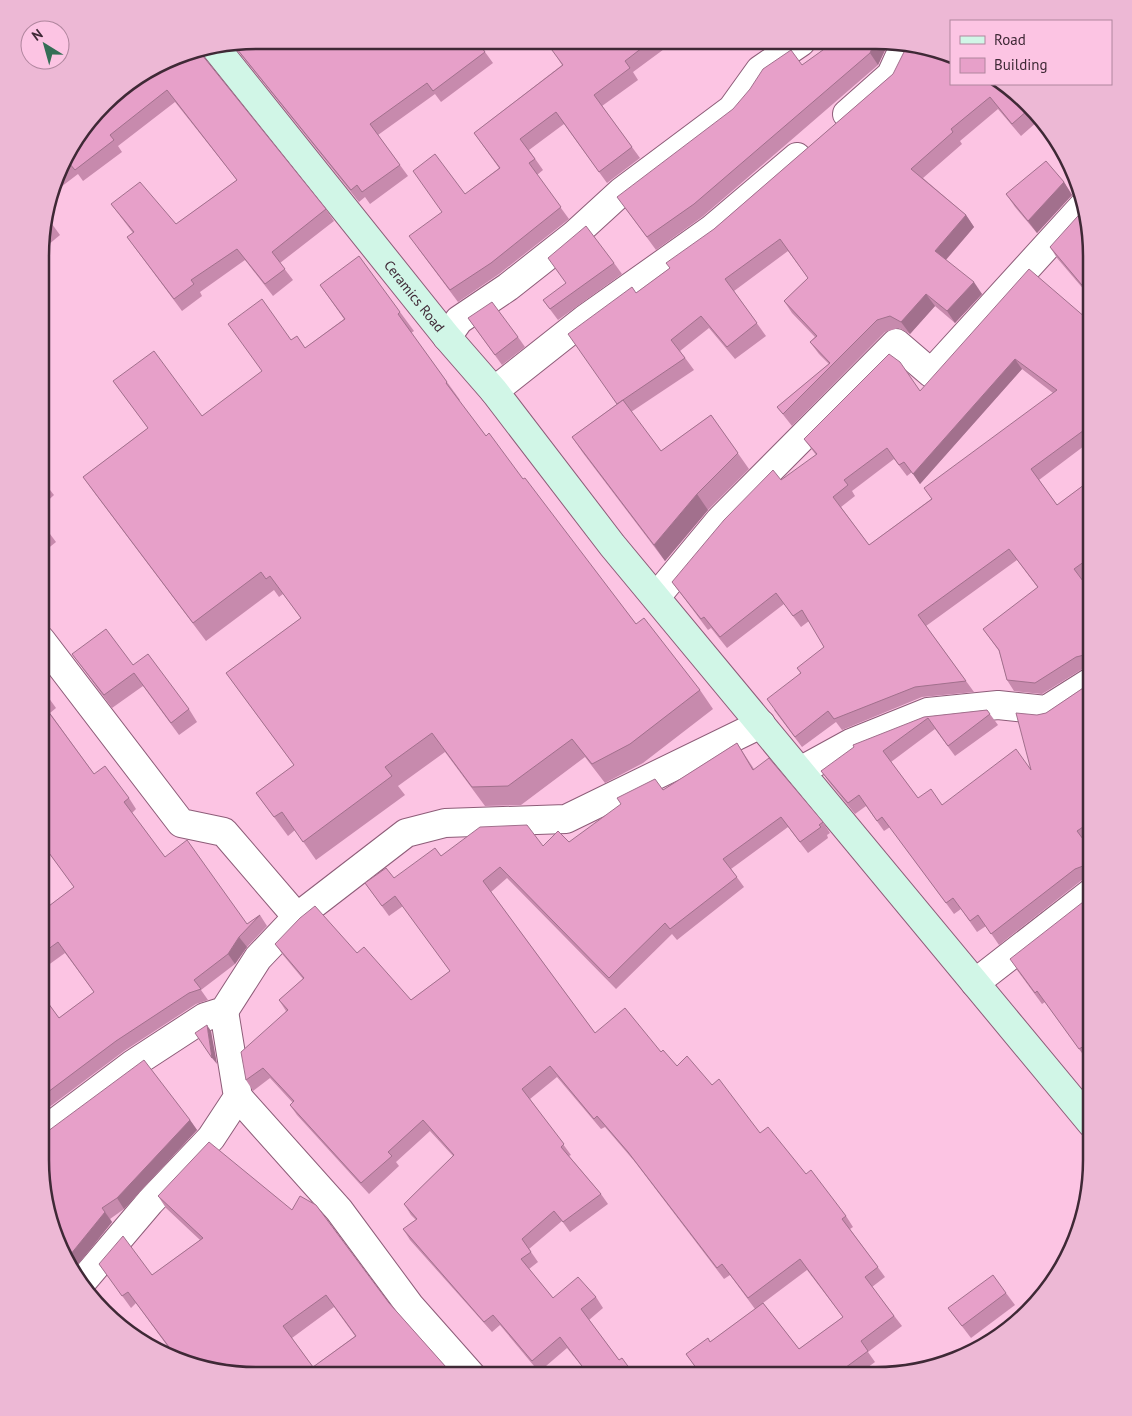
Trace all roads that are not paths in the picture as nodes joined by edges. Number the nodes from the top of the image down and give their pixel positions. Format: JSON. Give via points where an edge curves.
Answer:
{"nodes":[{"id":1,"x":792,"y":49,"type":"edge"},
{"id":2,"x":903,"y":51,"type":"edge"},
{"id":3,"x":219,"y":52,"type":"edge"},
{"id":4,"x":1078,"y":211,"type":"edge"},
{"id":5,"x":448,"y":337,"type":"junction"},
{"id":6,"x":494,"y":392,"type":"junction"},
{"id":7,"x":656,"y":597,"type":"junction"},
{"id":8,"x":49,"y":650,"type":"edge"},
{"id":9,"x":1083,"y":687,"type":"edge"},
{"id":10,"x":761,"y":724,"type":"junction"},
{"id":11,"x":800,"y":771,"type":"junction"},
{"id":12,"x":1083,"y":899,"type":"edge"},
{"id":13,"x":297,"y":917,"type":"junction"},
{"id":14,"x":976,"y":983,"type":"junction"},
{"id":15,"x":224,"y":1011,"type":"junction"},
{"id":16,"x":238,"y":1097,"type":"junction"},
{"id":17,"x":1083,"y":1113,"type":"edge"},
{"id":18,"x":49,"y":1127,"type":"edge"},
{"id":19,"x":86,"y":1278,"type":"edge"},
{"id":20,"x":464,"y":1367,"type":"edge"}],
"edges":[{"from":1,"to":5,"type":"street","via":[[760,70],[732,109],[620,192],[574,235],[508,287],[459,320]]},
{"from":2,"to":6,"type":"street","via":[[891,75],[712,229],[585,319]]},
{"from":3,"to":5,"type":"street","name":"Ceramics Road"},
{"from":4,"to":7,"type":"street","via":[[931,373],[896,343],[720,520]]},
{"from":5,"to":6,"type":"street","name":"Ceramics Road"},
{"from":6,"to":7,"type":"street","name":"Ceramics Road"},
{"from":7,"to":10,"type":"street","name":"Ceramics Road"},
{"from":8,"to":13,"type":"street","via":[[180,822],[224,832]]},
{"from":9,"to":11,"type":"street","via":[[1046,710],[998,705],[928,712],[851,743]]},
{"from":10,"to":11,"type":"street","name":"Ceramics Road"},
{"from":10,"to":13,"type":"street","via":[[566,818],[445,823],[406,834]]},
{"from":11,"to":14,"type":"street","name":"Ceramics Road"},
{"from":12,"to":14,"type":"street"},
{"from":13,"to":15,"type":"street","via":[[258,958]]},
{"from":14,"to":17,"type":"street","name":"Ceramics Road"},
{"from":15,"to":16,"type":"street"},
{"from":15,"to":18,"type":"street","via":[[206,1017],[133,1064]]},
{"from":16,"to":19,"type":"street","via":[[212,1138],[150,1202]]},
{"from":16,"to":20,"type":"street","via":[[339,1210],[410,1306]]}]}
